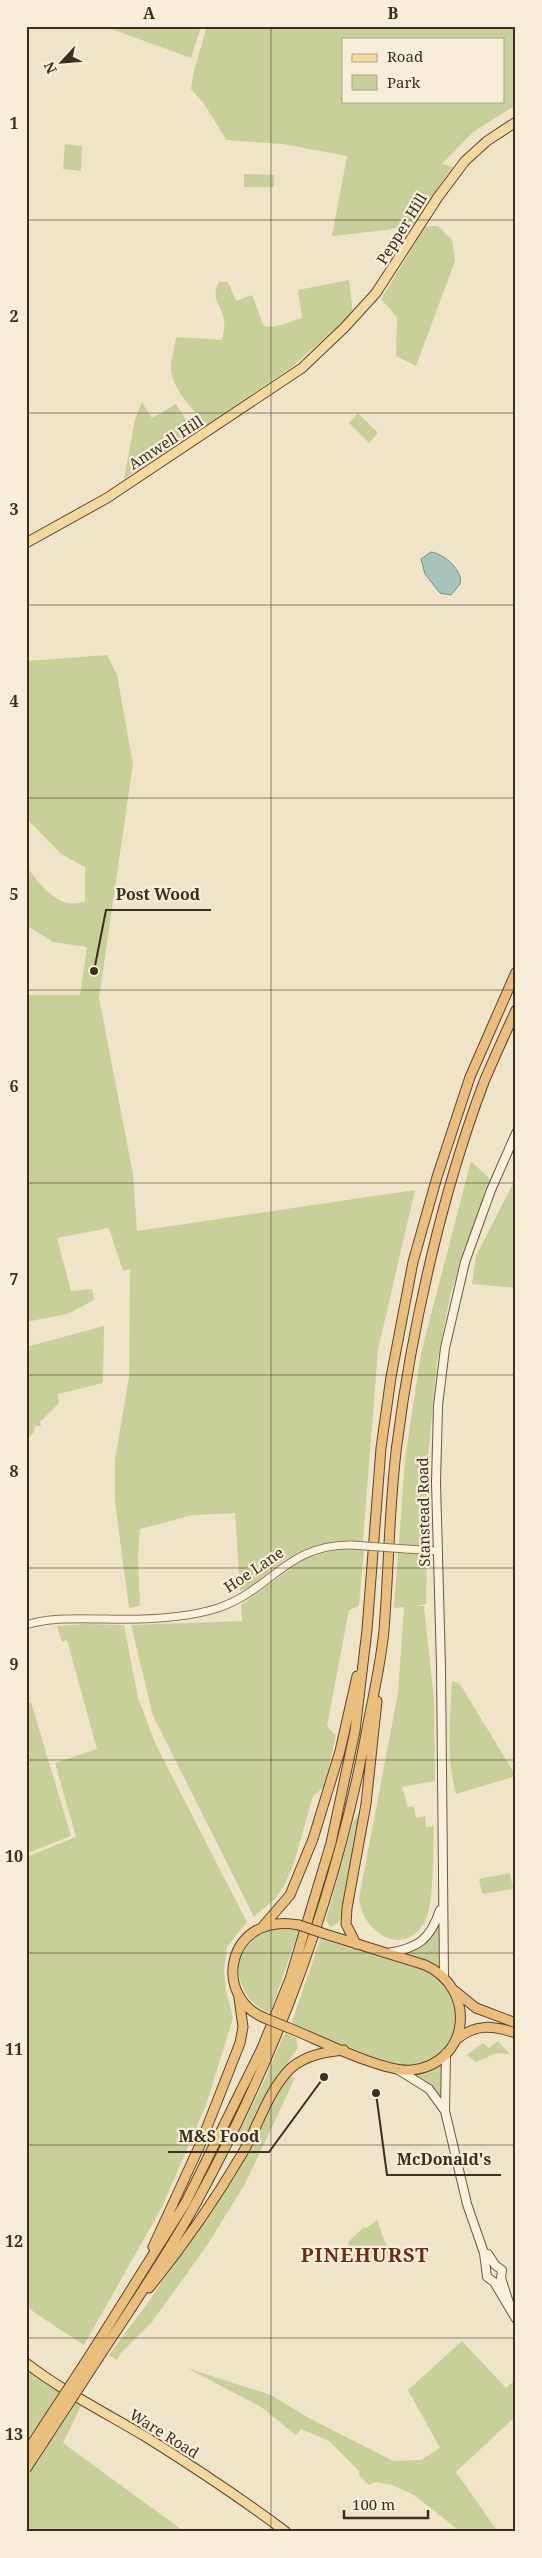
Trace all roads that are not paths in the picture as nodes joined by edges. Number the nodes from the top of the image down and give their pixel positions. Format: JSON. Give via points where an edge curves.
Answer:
{"nodes":[{"id":1,"x":516,"y":122,"type":"edge"},
{"id":2,"x":315,"y":356,"type":"joint"},
{"id":3,"x":26,"y":543,"type":"edge"},
{"id":4,"x":516,"y":972,"type":"edge"},
{"id":5,"x":516,"y":1010,"type":"edge"},
{"id":6,"x":516,"y":1133,"type":"edge"},
{"id":7,"x":438,"y":1551,"type":"junction"},
{"id":8,"x":26,"y":1625,"type":"edge"},
{"id":9,"x":368,"y":1630,"type":"junction"},
{"id":10,"x":383,"y":1634,"type":"junction"},
{"id":11,"x":442,"y":1904,"type":"junction"},
{"id":12,"x":264,"y":1926,"type":"junction"},
{"id":13,"x":356,"y":1944,"type":"junction"},
{"id":14,"x":386,"y":1953,"type":"junction"},
{"id":15,"x":444,"y":1978,"type":"junction"},
{"id":16,"x":454,"y":1991,"type":"junction"},
{"id":17,"x":239,"y":1998,"type":"junction"},
{"id":18,"x":516,"y":2023,"type":"edge"},
{"id":19,"x":516,"y":2033,"type":"edge"},
{"id":20,"x":457,"y":2039,"type":"junction"},
{"id":21,"x":344,"y":2050,"type":"junction"},
{"id":22,"x":446,"y":2053,"type":"junction"},
{"id":23,"x":396,"y":2069,"type":"junction"},
{"id":24,"x":445,"y":2111,"type":"junction"},
{"id":25,"x":491,"y":2267,"type":"junction"},
{"id":26,"x":497,"y":2280,"type":"junction"},
{"id":27,"x":135,"y":2286,"type":"junction"},
{"id":28,"x":514,"y":2315,"type":"edge"},
{"id":29,"x":126,"y":2317,"type":"junction"},
{"id":30,"x":96,"y":2354,"type":"junction"},
{"id":31,"x":26,"y":2362,"type":"edge"},
{"id":32,"x":26,"y":2453,"type":"edge"},
{"id":33,"x":26,"y":2470,"type":"edge"},
{"id":34,"x":286,"y":2532,"type":"edge"}],
"edges":[{"from":1,"to":2,"type":"main road","name":"Pepper Hill","via":[[487,141],[465,161],[438,197],[386,280]]},
{"from":2,"to":3,"type":"main road","name":"Amwell Hill","via":[[286,380],[200,438],[107,498]]},
{"from":4,"to":9,"type":"highway","via":[[470,1077],[413,1262],[381,1448]]},
{"from":5,"to":10,"type":"highway","via":[[484,1083],[430,1265],[396,1448]]},
{"from":6,"to":7,"type":"main road","name":"Stanstead Road","via":[[476,1228],[451,1316],[437,1431]]},
{"from":7,"to":8,"type":"street","name":"Hoe Lane","bridge":true,"via":[[328,1546],[298,1557],[235,1601],[208,1611],[125,1619],[52,1619]]},
{"from":7,"to":11,"type":"main road","name":"Stanstead Road"},
{"from":9,"to":12,"type":"highway","via":[[340,1751],[313,1839],[290,1895]]},
{"from":9,"to":27,"type":"highway","via":[[355,1731],[331,1843],[290,1979],[262,2048],[186,2202]]},
{"from":10,"to":13,"type":"highway","via":[[366,1804],[347,1908],[346,1924]]},
{"from":10,"to":29,"type":"highway","via":[[341,1846],[298,1983],[271,2052],[194,2206]]},
{"from":11,"to":14,"type":"main road","name":"Stanstead Road","via":[[432,1929],[420,1943]]},
{"from":11,"to":15,"type":"main road","name":"Stanstead Road"},
{"from":12,"to":13,"type":"highway","bridge":true,"via":[[283,1922],[299,1925]]},
{"from":12,"to":17,"type":"highway","via":[[245,1939],[236,1954],[234,1978]]},
{"from":13,"to":14,"type":"highway"},
{"from":14,"to":15,"type":"highway","via":[[425,1965]]},
{"from":15,"to":16,"type":"highway"},
{"from":16,"to":18,"type":"highway","via":[[476,2008]]},
{"from":16,"to":20,"type":"highway","via":[[460,2007]]},
{"from":17,"to":21,"type":"highway","bridge":true,"via":[[250,2010],[267,2019]]},
{"from":17,"to":27,"type":"highway","via":[[243,2027],[240,2043],[200,2145]]},
{"from":19,"to":20,"type":"highway","via":[[484,2026]]},
{"from":20,"to":22,"type":"highway"},
{"from":21,"to":23,"type":"highway"},
{"from":21,"to":29,"type":"highway","via":[[309,2057],[285,2075],[236,2162],[171,2261]]},
{"from":22,"to":23,"type":"highway","via":[[424,2066]]},
{"from":22,"to":24,"type":"main road"},
{"from":23,"to":24,"type":"main road","via":[[429,2089]]},
{"from":24,"to":25,"type":"main road","via":[[467,2204]]},
{"from":25,"to":26,"type":"main road","via":[[487,2277]]},
{"from":25,"to":26,"type":"main road","via":[[502,2270]]},
{"from":26,"to":28,"type":"main road"},
{"from":27,"to":30,"type":"highway"},
{"from":29,"to":30,"type":"highway"},
{"from":30,"to":32,"type":"highway","bridge":true},
{"from":30,"to":33,"type":"highway","bridge":true},
{"from":31,"to":34,"type":"main road","name":"Ware Road","via":[[60,2387],[232,2493]]}]}
